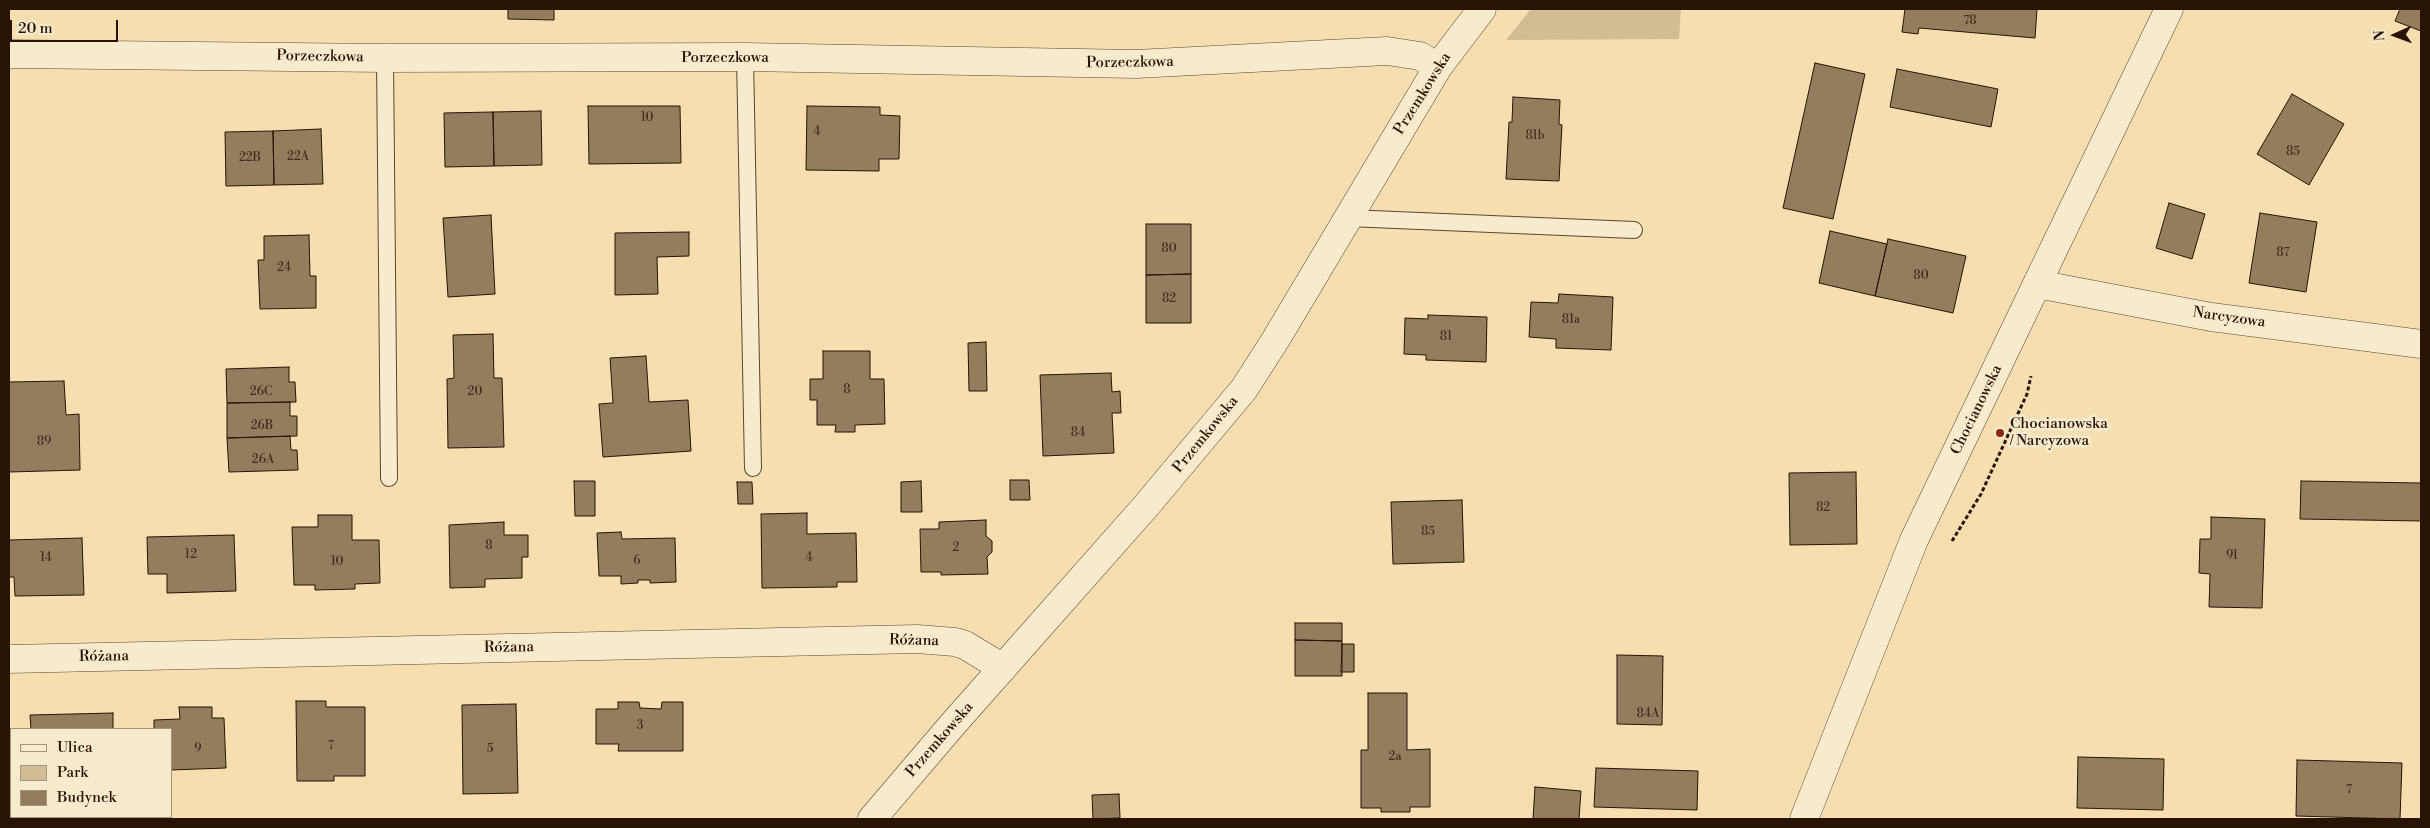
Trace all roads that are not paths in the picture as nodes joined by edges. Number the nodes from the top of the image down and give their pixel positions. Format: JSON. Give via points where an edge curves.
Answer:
{"nodes":[{"id":1,"x":1482,"y":9,"type":"edge"},
{"id":2,"x":2170,"y":9,"type":"edge"},
{"id":3,"x":9,"y":54,"type":"edge"},
{"id":4,"x":386,"y":58,"type":"junction"},
{"id":5,"x":746,"y":58,"type":"junction"},
{"id":6,"x":1438,"y":67,"type":"junction"},
{"id":7,"x":1348,"y":218,"type":"junction"},
{"id":8,"x":1634,"y":230,"type":"dead end"},
{"id":9,"x":2037,"y":284,"type":"junction"},
{"id":10,"x":2421,"y":344,"type":"edge"},
{"id":11,"x":753,"y":468,"type":"dead end"},
{"id":12,"x":389,"y":478,"type":"dead end"},
{"id":13,"x":9,"y":659,"type":"edge"},
{"id":14,"x":1003,"y":668,"type":"junction"},
{"id":15,"x":872,"y":819,"type":"edge"},
{"id":16,"x":1804,"y":819,"type":"edge"}],
"edges":[{"from":1,"to":6,"type":"street","name":"Przemkowska"},
{"from":2,"to":9,"type":"street","name":"Chocianowska"},
{"from":3,"to":4,"type":"street","name":"Porzeczkowa"},
{"from":4,"to":5,"type":"street","name":"Porzeczkowa"},
{"from":4,"to":12,"type":"lane"},
{"from":5,"to":6,"type":"street","name":"Porzeczkowa","via":[[1136,64],[1387,51],[1420,56]]},
{"from":5,"to":11,"type":"lane"},
{"from":6,"to":7,"type":"street","name":"Przemkowska"},
{"from":7,"to":8,"type":"lane"},
{"from":7,"to":14,"type":"street","name":"Przemkowska","via":[[1244,388],[1146,506]]},
{"from":9,"to":10,"type":"street","name":"Narcyzowa","via":[[2211,317]]},
{"from":9,"to":16,"type":"street","name":"Chocianowska","via":[[1914,540]]},
{"from":13,"to":14,"type":"street","name":"Różana","via":[[917,639],[965,645]]},
{"from":14,"to":15,"type":"street","name":"Przemkowska"}]}
